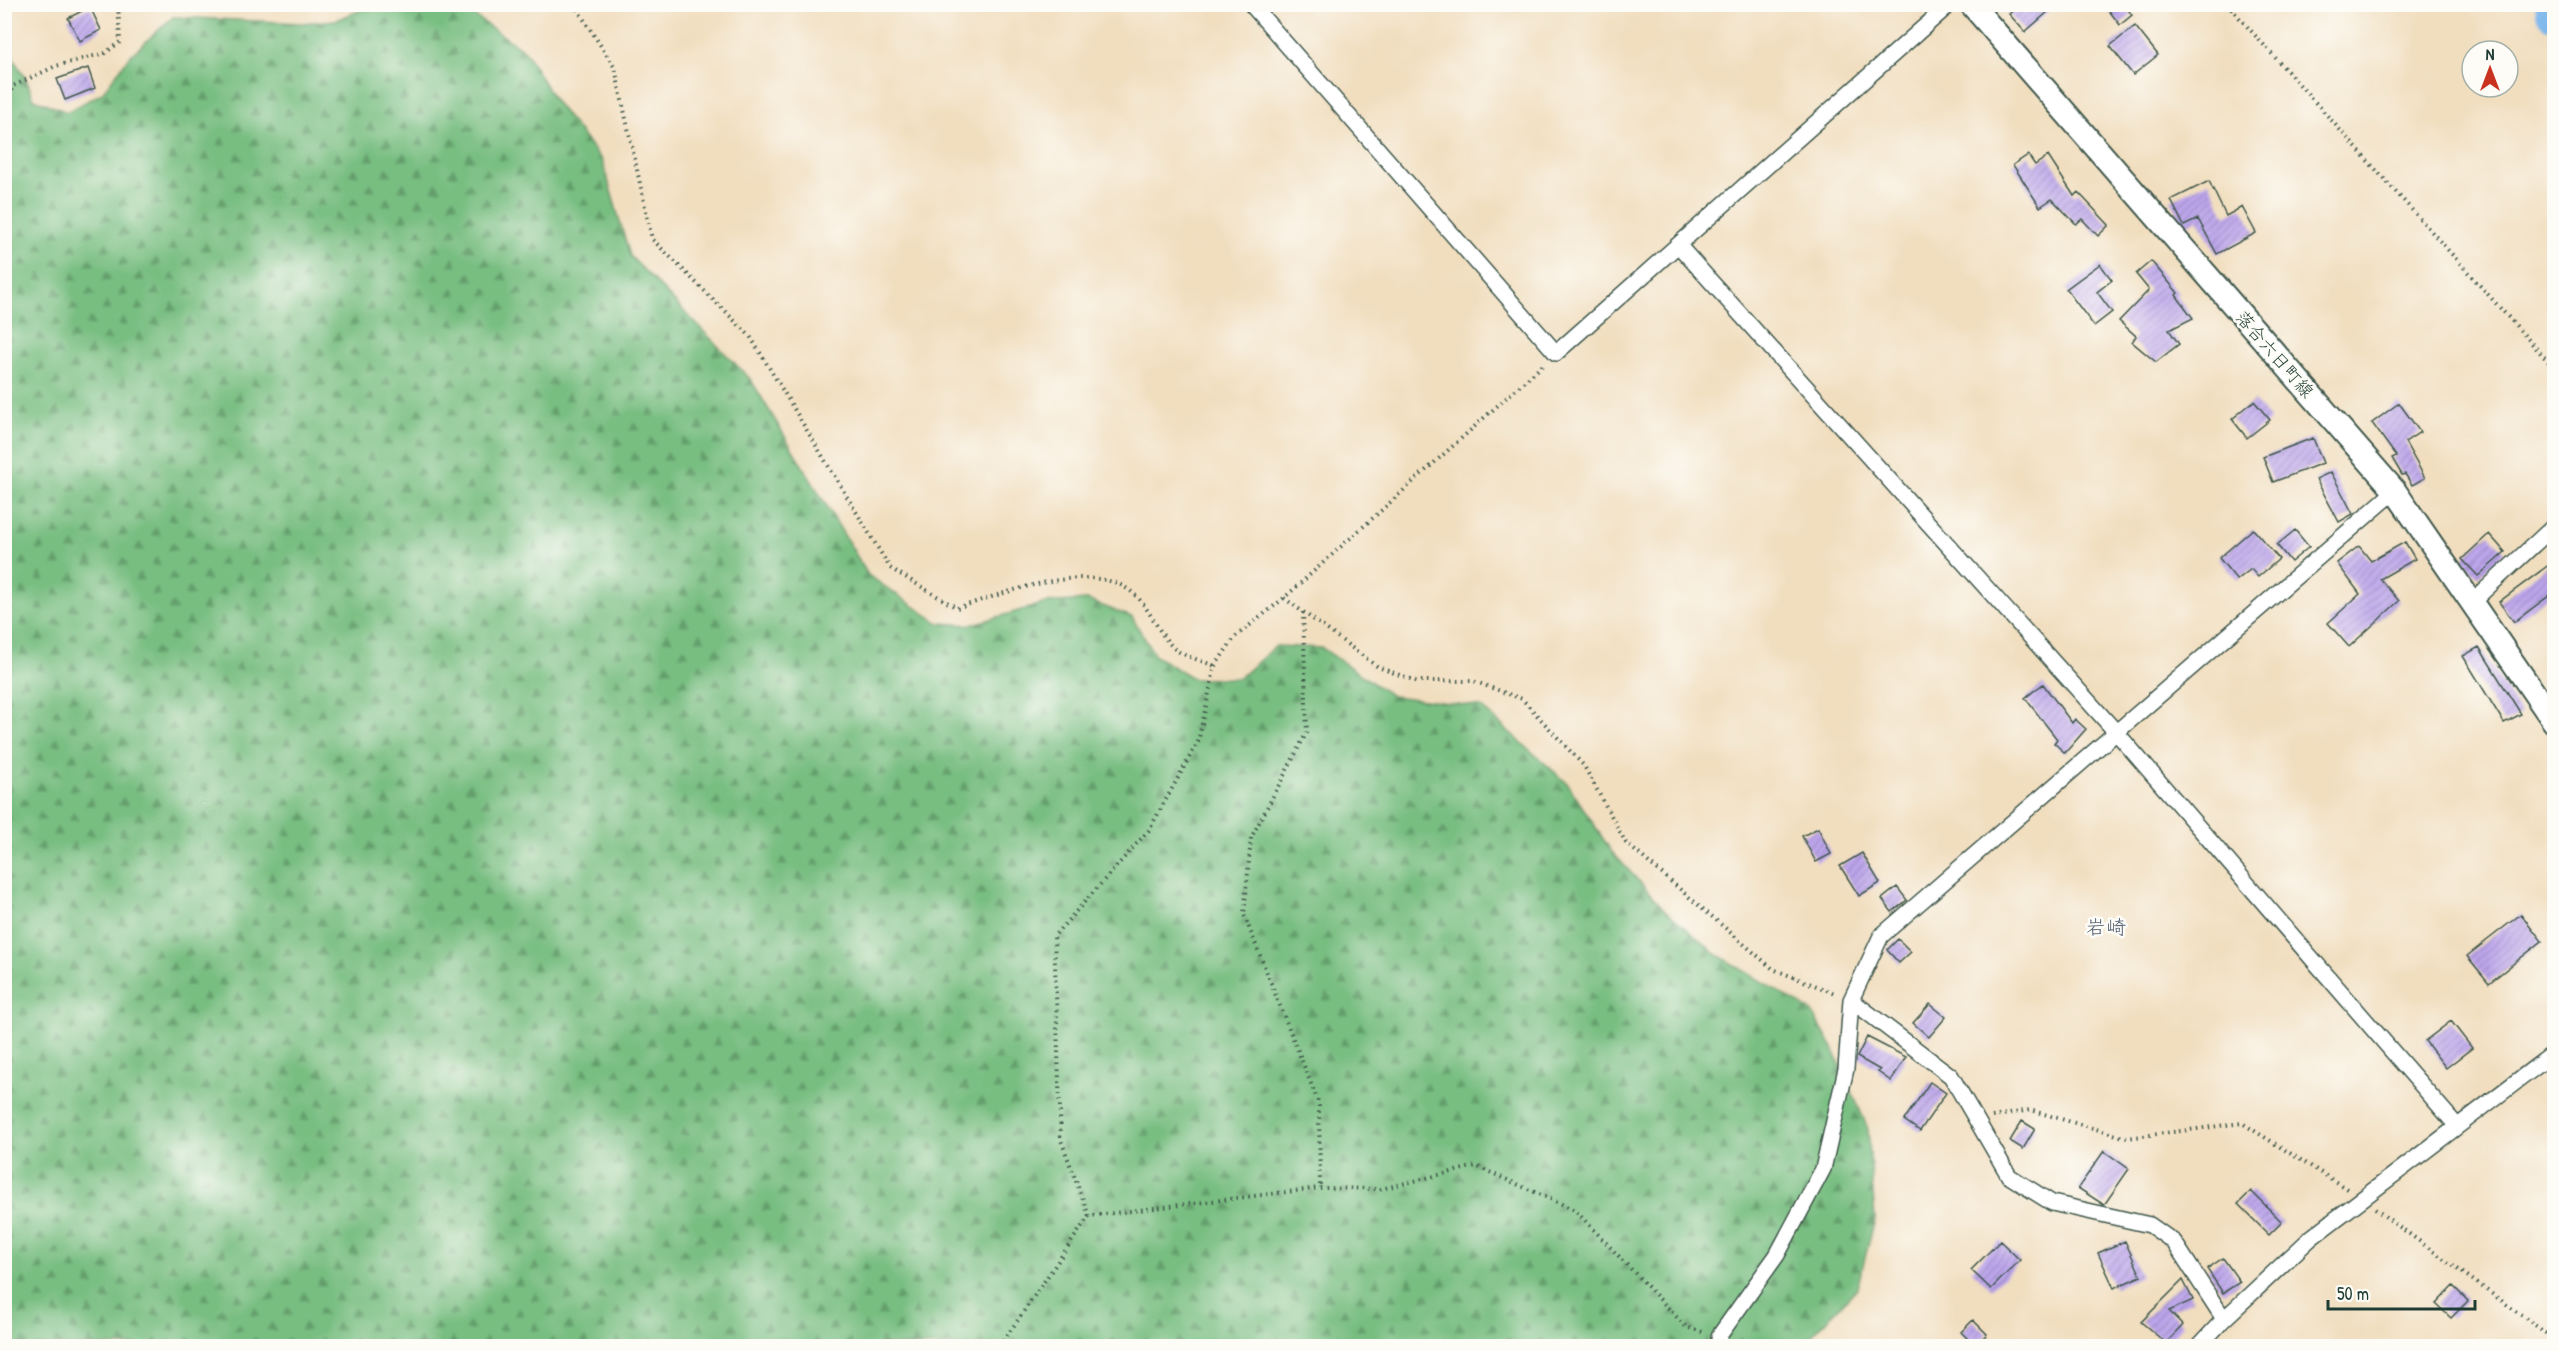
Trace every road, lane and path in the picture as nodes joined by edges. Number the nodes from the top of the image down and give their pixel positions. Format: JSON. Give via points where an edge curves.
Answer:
{"nodes":[{"id":1,"x":118,"y":4,"type":"edge"},
{"id":2,"x":574,"y":4,"type":"edge"},
{"id":3,"x":1251,"y":4,"type":"edge"},
{"id":4,"x":1950,"y":4,"type":"edge"},
{"id":5,"x":1971,"y":4,"type":"edge"},
{"id":6,"x":2227,"y":4,"type":"edge"},
{"id":7,"x":4,"y":107,"type":"edge"},
{"id":8,"x":1679,"y":246,"type":"junction"},
{"id":9,"x":1556,"y":353,"type":"junction"},
{"id":10,"x":2554,"y":368,"type":"edge"},
{"id":11,"x":2395,"y":491,"type":"junction"},
{"id":12,"x":2554,"y":526,"type":"edge"},
{"id":13,"x":1284,"y":598,"type":"junction"},
{"id":14,"x":2473,"y":601,"type":"junction"},
{"id":15,"x":1303,"y":612,"type":"junction"},
{"id":16,"x":1215,"y":666,"type":"junction"},
{"id":17,"x":2554,"y":722,"type":"edge"},
{"id":18,"x":2116,"y":732,"type":"junction"},
{"id":19,"x":1851,"y":1000,"type":"junction"},
{"id":20,"x":2554,"y":1053,"type":"edge"},
{"id":21,"x":1976,"y":1119,"type":"junction"},
{"id":22,"x":2456,"y":1125,"type":"junction"},
{"id":23,"x":1320,"y":1188,"type":"junction"},
{"id":24,"x":2362,"y":1199,"type":"junction"},
{"id":25,"x":1089,"y":1216,"type":"junction"},
{"id":26,"x":2223,"y":1319,"type":"junction"},
{"id":27,"x":2554,"y":1339,"type":"edge"},
{"id":28,"x":1719,"y":1341,"type":"edge"},
{"id":29,"x":1000,"y":1347,"type":"edge"},
{"id":30,"x":2199,"y":1347,"type":"edge"}],
"edges":[{"from":1,"to":7,"type":"path","via":[[120,42],[105,53],[56,66],[13,86]]},
{"from":2,"to":16,"type":"path","via":[[615,68],[652,239],[750,336],[890,568],[957,608],[1020,589],[1071,579],[1102,578],[1134,593],[1176,650]]},
{"from":3,"to":9,"type":"street"},
{"from":4,"to":8,"type":"street"},
{"from":5,"to":11,"type":"main road","name":"落合六日町線"},
{"from":6,"to":10,"type":"path"},
{"from":8,"to":9,"type":"street"},
{"from":8,"to":18,"type":"street"},
{"from":9,"to":13,"type":"path"},
{"from":11,"to":14,"type":"main road","name":"落合六日町線"},
{"from":11,"to":18,"type":"street"},
{"from":12,"to":14,"type":"street"},
{"from":13,"to":15,"type":"path"},
{"from":13,"to":16,"type":"path","via":[[1235,637]]},
{"from":14,"to":17,"type":"main road","name":"落合六日町線"},
{"from":15,"to":19,"type":"path","via":[[1378,667],[1416,681],[1473,681],[1522,699],[1584,766],[1626,843],[1773,969]]},
{"from":15,"to":23,"type":"path","via":[[1307,732],[1251,838],[1244,915],[1319,1104]]},
{"from":16,"to":25,"type":"path","via":[[1198,742],[1149,830],[1054,936],[1061,1140]]},
{"from":18,"to":19,"type":"street","via":[[1881,936]]},
{"from":18,"to":22,"type":"street"},
{"from":19,"to":21,"type":"street","via":[[1952,1076]]},
{"from":19,"to":28,"type":"street","via":[[1846,1069],[1823,1168],[1777,1255]]},
{"from":20,"to":22,"type":"street"},
{"from":21,"to":24,"type":"path","via":[[2030,1110],[2127,1138],[2242,1123]]},
{"from":21,"to":26,"type":"street","via":[[2009,1176],[2052,1203],[2150,1225],[2174,1242]]},
{"from":22,"to":24,"type":"street"},
{"from":23,"to":25,"type":"path"},
{"from":23,"to":28,"type":"path","via":[[1381,1189],[1476,1166],[1575,1210],[1686,1327]]},
{"from":24,"to":26,"type":"street","via":[[2312,1237]]},
{"from":24,"to":27,"type":"path"},
{"from":25,"to":29,"type":"path"},
{"from":26,"to":30,"type":"street"}]}
